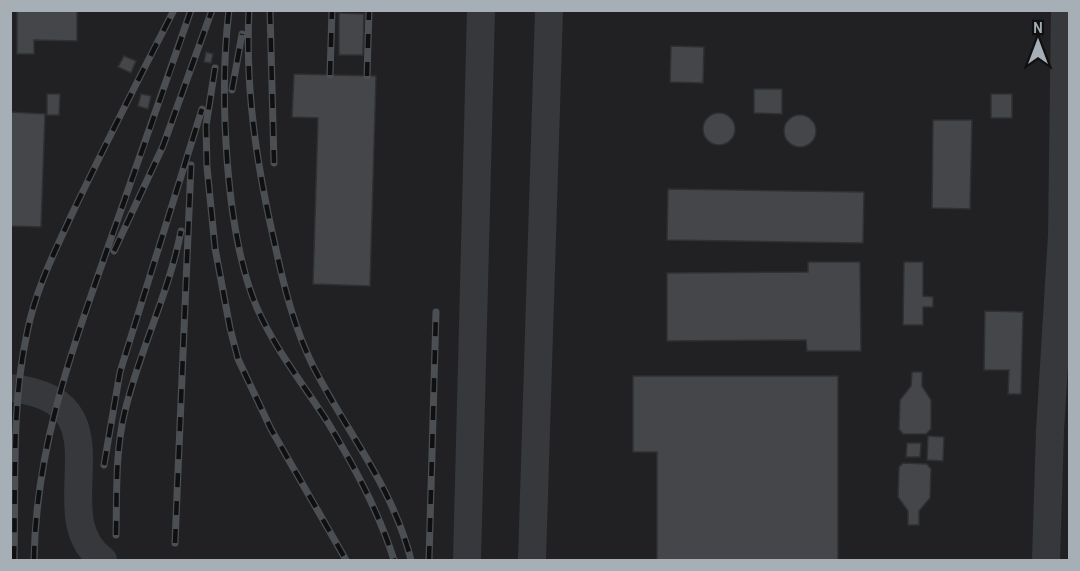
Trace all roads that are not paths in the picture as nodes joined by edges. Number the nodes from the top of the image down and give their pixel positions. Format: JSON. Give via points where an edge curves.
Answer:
{"nodes":[{"id":1,"x":481,"y":10,"type":"edge"},
{"id":2,"x":549,"y":10,"type":"edge"},
{"id":3,"x":1065,"y":10,"type":"edge"},
{"id":4,"x":10,"y":388,"type":"edge"},
{"id":5,"x":103,"y":561,"type":"edge"},
{"id":6,"x":467,"y":561,"type":"edge"},
{"id":7,"x":532,"y":561,"type":"edge"},
{"id":8,"x":1046,"y":561,"type":"edge"}],
"edges":[{"from":1,"to":6,"type":"lane"},
{"from":2,"to":7,"type":"lane"},
{"from":3,"to":8,"type":"lane","via":[[1062,244]]},
{"from":4,"to":5,"type":"lane","via":[[51,398],[71,418],[77,432],[84,536]]}]}
